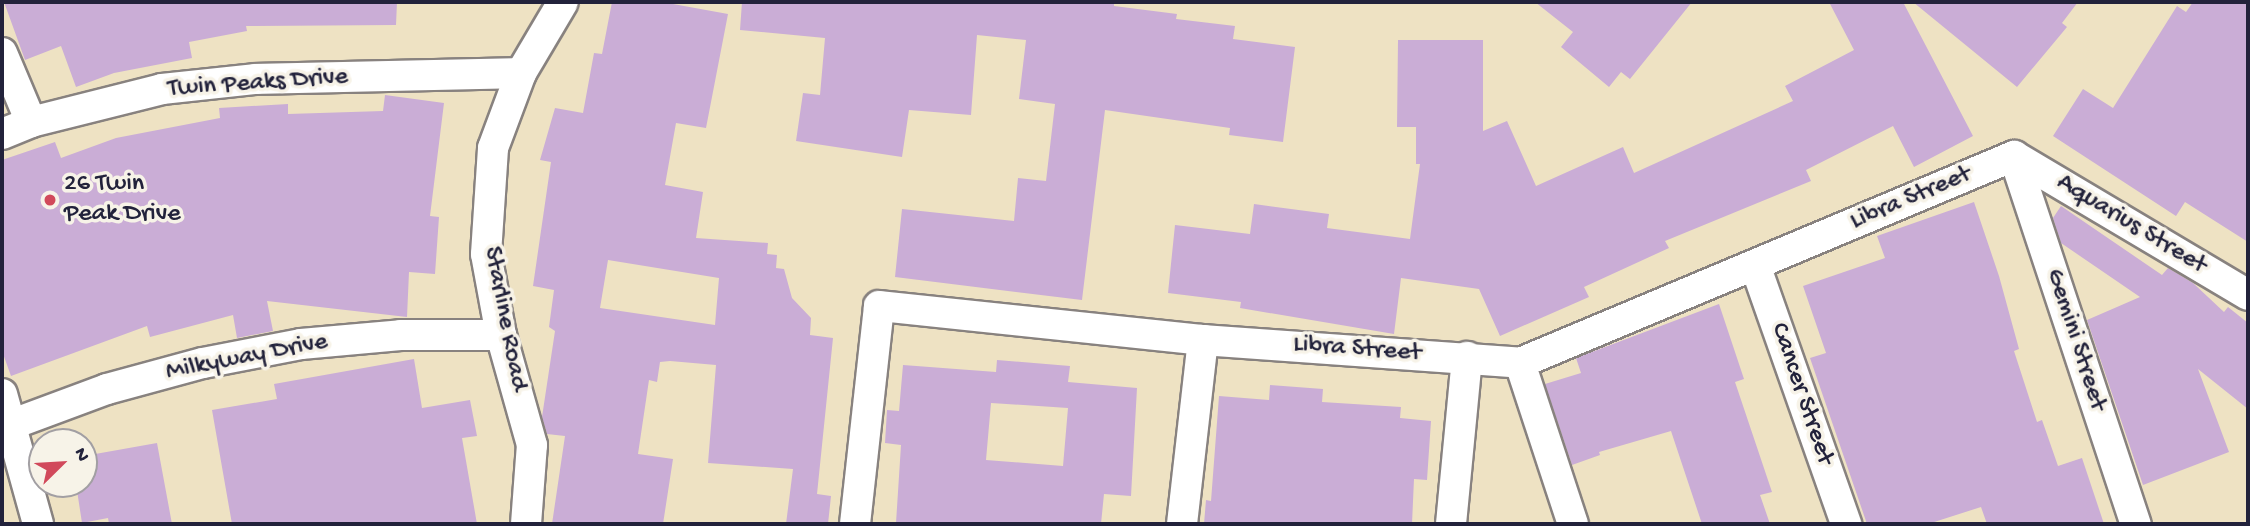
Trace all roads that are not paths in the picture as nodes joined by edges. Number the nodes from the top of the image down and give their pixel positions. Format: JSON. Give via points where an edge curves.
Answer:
{"nodes":[{"id":1,"x":563,"y":2,"type":"edge"},
{"id":2,"x":2,"y":53,"type":"edge"},
{"id":3,"x":521,"y":73,"type":"junction"},
{"id":4,"x":31,"y":121,"type":"junction"},
{"id":5,"x":2,"y":134,"type":"edge"},
{"id":6,"x":2014,"y":156,"type":"junction"},
{"id":7,"x":1755,"y":265,"type":"junction"},
{"id":8,"x":2248,"y":295,"type":"edge"},
{"id":9,"x":501,"y":335,"type":"junction"},
{"id":10,"x":1202,"y":340,"type":"junction"},
{"id":11,"x":1467,"y":357,"type":"junction"},
{"id":12,"x":1520,"y":363,"type":"junction"},
{"id":13,"x":2,"y":394,"type":"edge"},
{"id":14,"x":7,"y":426,"type":"edge"},
{"id":15,"x":38,"y":524,"type":"edge"},
{"id":16,"x":526,"y":524,"type":"edge"},
{"id":17,"x":855,"y":524,"type":"edge"},
{"id":18,"x":1182,"y":524,"type":"edge"},
{"id":19,"x":1451,"y":524,"type":"edge"},
{"id":20,"x":1573,"y":524,"type":"edge"},
{"id":21,"x":1846,"y":524,"type":"edge"},
{"id":22,"x":2136,"y":524,"type":"edge"}],
"edges":[{"from":1,"to":3,"type":"street","name":"Starline Road"},
{"from":2,"to":4,"type":"street"},
{"from":3,"to":4,"type":"street","name":"Twin Peaks Drive","via":[[256,79],[162,89]]},
{"from":3,"to":9,"type":"street","name":"Starline Road","via":[[493,148],[486,254]]},
{"from":4,"to":5,"type":"street","name":"Twin Peaks Drive"},
{"from":6,"to":7,"type":"street","name":"Libra Street"},
{"from":6,"to":8,"type":"street","name":"Aquarius Street"},
{"from":6,"to":22,"type":"street","name":"Gemini Street"},
{"from":7,"to":12,"type":"street","name":"Libra Street"},
{"from":7,"to":21,"type":"street","name":"Cancer Street"},
{"from":9,"to":14,"type":"street","name":"Milkyway Drive","via":[[401,335],[301,344],[155,376]]},
{"from":9,"to":16,"type":"street","name":"Starline Road","via":[[532,445]]},
{"from":10,"to":11,"type":"street","name":"Libra Street"},
{"from":10,"to":17,"type":"street","name":"Libra Street","via":[[879,306]]},
{"from":10,"to":18,"type":"street"},
{"from":11,"to":12,"type":"street","name":"Libra Street"},
{"from":11,"to":19,"type":"street"},
{"from":12,"to":20,"type":"street"},
{"from":13,"to":14,"type":"street"},
{"from":14,"to":15,"type":"street"}]}
